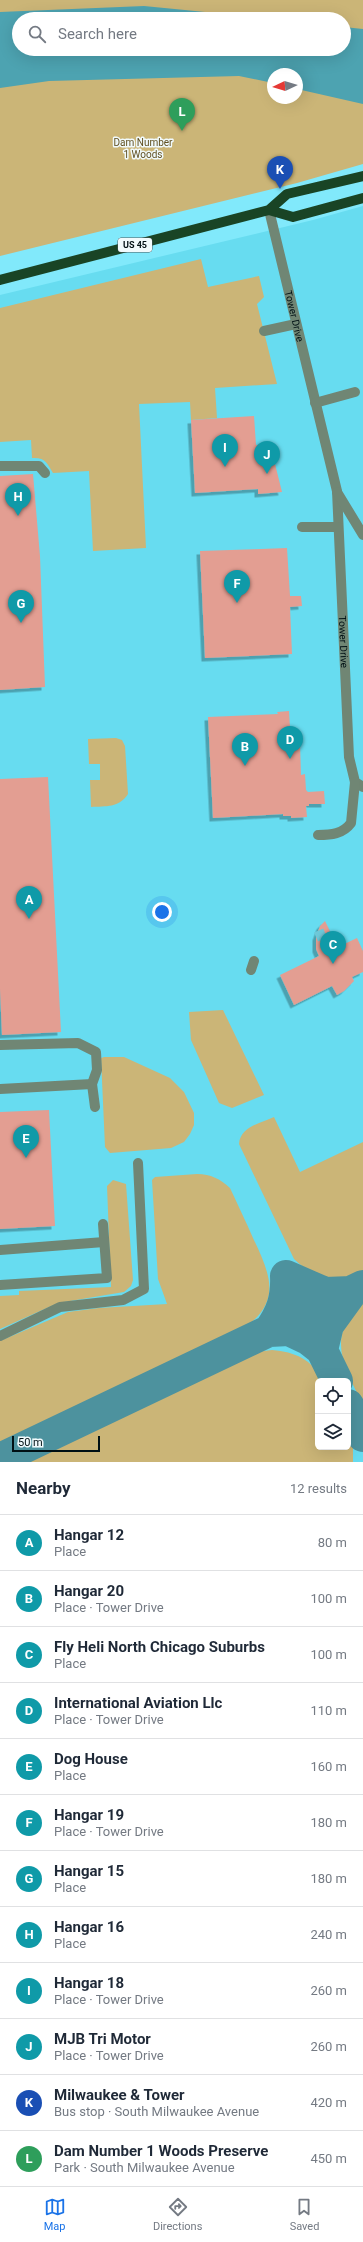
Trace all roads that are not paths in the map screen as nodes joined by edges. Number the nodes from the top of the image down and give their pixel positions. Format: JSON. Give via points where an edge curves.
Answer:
{"nodes":[{"id":1,"x":363,"y":176,"type":"edge"},
{"id":2,"x":363,"y":198,"type":"edge"},
{"id":3,"x":269,"y":210,"type":"junction"},
{"id":4,"x":0,"y":280,"type":"edge"},
{"id":5,"x":296,"y":324,"type":"junction"},
{"id":6,"x":264,"y":331,"type":"dead end"},
{"id":7,"x":355,"y":392,"type":"dead end"},
{"id":8,"x":316,"y":403,"type":"junction"},
{"id":9,"x":0,"y":466,"type":"edge"},
{"id":10,"x":45,"y":473,"type":"dead end"},
{"id":11,"x":337,"y":491,"type":"junction"},
{"id":12,"x":302,"y":527,"type":"dead end"},
{"id":13,"x":338,"y":527,"type":"junction"},
{"id":14,"x":363,"y":535,"type":"edge"},
{"id":15,"x":359,"y":785,"type":"edge"},
{"id":16,"x":318,"y":835,"type":"dead end"},
{"id":17,"x":0,"y":1045,"type":"edge"},
{"id":18,"x":92,"y":1084,"type":"junction"},
{"id":19,"x":0,"y":1089,"type":"edge"},
{"id":20,"x":95,"y":1107,"type":"dead end"},
{"id":21,"x":138,"y":1163,"type":"dead end"},
{"id":22,"x":103,"y":1224,"type":"dead end"},
{"id":23,"x":104,"y":1242,"type":"junction"},
{"id":24,"x":0,"y":1250,"type":"edge"},
{"id":25,"x":0,"y":1284,"type":"edge"},
{"id":26,"x":0,"y":1336,"type":"edge"}],
"edges":[{"from":1,"to":3,"type":"main road","number":"US 45","via":[[287,194]]},
{"from":2,"to":3,"type":"main road","via":[[293,217]]},
{"from":3,"to":4,"type":"main road","number":"US 45"},
{"from":3,"to":5,"type":"street","name":"Tower Drive"},
{"from":5,"to":6,"type":"street"},
{"from":5,"to":8,"type":"street","name":"Tower Drive"},
{"from":7,"to":8,"type":"street"},
{"from":8,"to":11,"type":"street","name":"Tower Drive"},
{"from":9,"to":10,"type":"street","via":[[39,466]]},
{"from":11,"to":13,"type":"street","name":"Tower Drive"},
{"from":11,"to":14,"type":"street","name":"Tower Drive"},
{"from":12,"to":13,"type":"street"},
{"from":13,"to":15,"type":"street","name":"Tower Drive","via":[[349,757]]},
{"from":15,"to":16,"type":"street","name":"Tower Drive","via":[[351,823],[347,829]]},
{"from":17,"to":18,"type":"street","via":[[78,1043],[96,1052],[97,1070]]},
{"from":18,"to":19,"type":"street"},
{"from":18,"to":20,"type":"street"},
{"from":21,"to":26,"type":"street","via":[[144,1289],[123,1300],[60,1308]]},
{"from":22,"to":23,"type":"street"},
{"from":23,"to":24,"type":"street"},
{"from":23,"to":25,"type":"street","via":[[107,1278]]}]}
